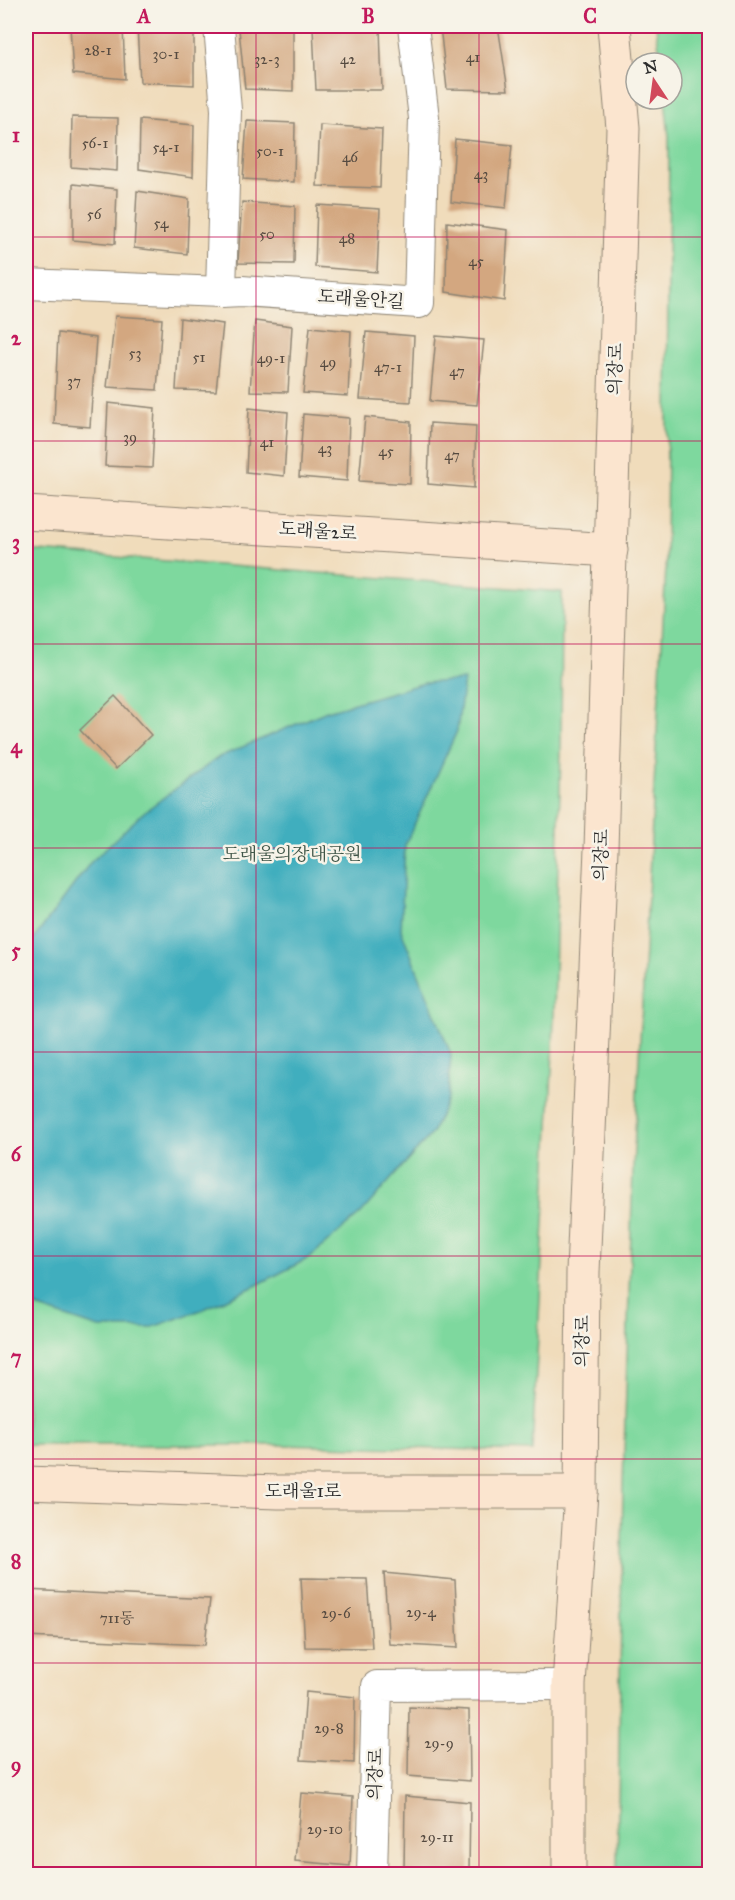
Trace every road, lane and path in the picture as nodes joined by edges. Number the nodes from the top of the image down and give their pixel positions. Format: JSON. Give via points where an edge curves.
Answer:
{"nodes":[{"id":1,"x":219,"y":26,"type":"edge"},
{"id":2,"x":413,"y":26,"type":"edge"},
{"id":3,"x":614,"y":26,"type":"edge"},
{"id":4,"x":26,"y":284,"type":"edge"},
{"id":5,"x":221,"y":292,"type":"junction"},
{"id":6,"x":26,"y":513,"type":"edge"},
{"id":7,"x":611,"y":550,"type":"junction"},
{"id":8,"x":26,"y":1483,"type":"edge"},
{"id":9,"x":581,"y":1492,"type":"junction"},
{"id":10,"x":569,"y":1685,"type":"junction"},
{"id":11,"x":372,"y":1875,"type":"edge"},
{"id":12,"x":569,"y":1875,"type":"edge"}],
"edges":[{"from":1,"to":5,"type":"street","via":[[226,110]]},
{"from":2,"to":5,"type":"street","name":"도래울안길","via":[[424,118],[419,303]]},
{"from":3,"to":7,"type":"street","name":"의장로","via":[[623,128]]},
{"from":4,"to":5,"type":"street","name":"도래울안길"},
{"from":6,"to":7,"type":"street","name":"도래울2로"},
{"from":7,"to":9,"type":"street","name":"의장로","via":[[583,1272]]},
{"from":8,"to":9,"type":"street","name":"도래울1로","via":[[278,1492]]},
{"from":9,"to":10,"type":"street","name":"의장로"},
{"from":10,"to":11,"type":"street","name":"의장로","via":[[377,1686]]},
{"from":10,"to":12,"type":"street","name":"의장로"}]}
